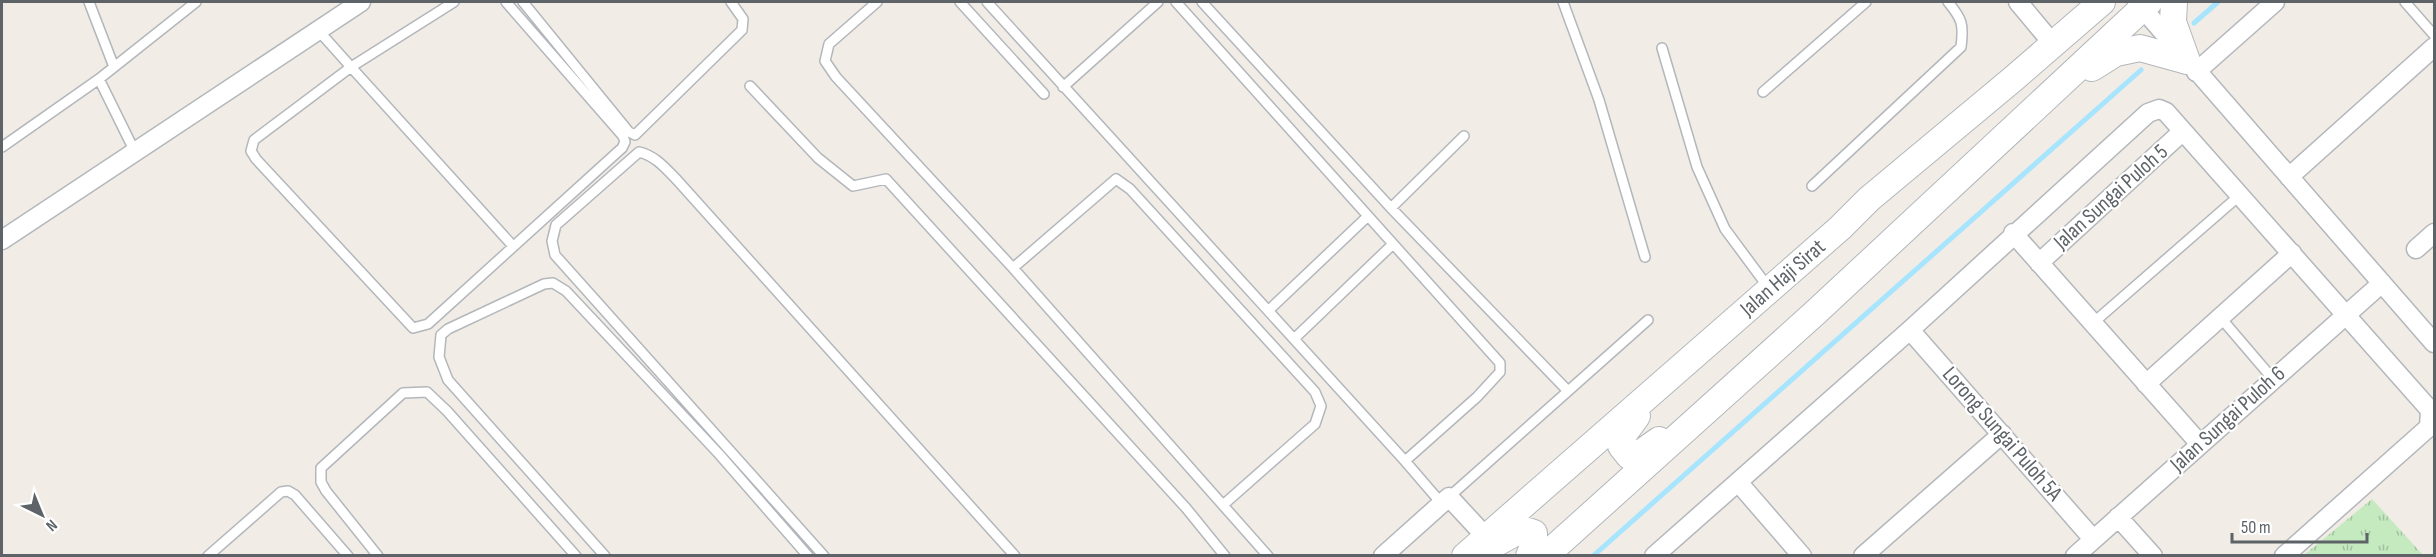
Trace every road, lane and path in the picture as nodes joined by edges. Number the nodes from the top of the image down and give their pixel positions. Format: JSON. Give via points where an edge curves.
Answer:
{"nodes":[{"id":1,"x":89,"y":2,"type":"edge"},
{"id":2,"x":196,"y":2,"type":"edge"},
{"id":3,"x":361,"y":2,"type":"edge"},
{"id":4,"x":454,"y":2,"type":"edge"},
{"id":5,"x":506,"y":2,"type":"edge"},
{"id":6,"x":523,"y":2,"type":"edge"},
{"id":7,"x":731,"y":2,"type":"edge"},
{"id":8,"x":877,"y":2,"type":"edge"},
{"id":9,"x":960,"y":2,"type":"edge"},
{"id":10,"x":987,"y":2,"type":"edge"},
{"id":11,"x":1158,"y":2,"type":"edge"},
{"id":12,"x":1176,"y":2,"type":"edge"},
{"id":13,"x":1202,"y":2,"type":"edge"},
{"id":14,"x":1563,"y":2,"type":"edge"},
{"id":15,"x":1866,"y":2,"type":"edge"},
{"id":16,"x":1948,"y":2,"type":"edge"},
{"id":17,"x":2018,"y":2,"type":"edge"},
{"id":18,"x":2102,"y":2,"type":"edge"},
{"id":19,"x":2174,"y":2,"type":"edge"},
{"id":20,"x":2275,"y":2,"type":"edge"},
{"id":21,"x":2405,"y":2,"type":"edge"},
{"id":22,"x":2142,"y":4,"type":"edge"},
{"id":23,"x":318,"y":30,"type":"junction"},
{"id":24,"x":2434,"y":35,"type":"edge"},
{"id":25,"x":2053,"y":44,"type":"junction"},
{"id":26,"x":2434,"y":47,"type":"edge"},
{"id":27,"x":1662,"y":48,"type":"dead end"},
{"id":28,"x":2192,"y":66,"type":"junction"},
{"id":29,"x":114,"y":67,"type":"junction"},
{"id":30,"x":351,"y":67,"type":"junction"},
{"id":31,"x":99,"y":79,"type":"junction"},
{"id":32,"x":750,"y":86,"type":"dead end"},
{"id":33,"x":1063,"y":87,"type":"junction"},
{"id":34,"x":1763,"y":92,"type":"dead end"},
{"id":35,"x":1044,"y":94,"type":"dead end"},
{"id":36,"x":2183,"y":131,"type":"junction"},
{"id":37,"x":1464,"y":136,"type":"dead end"},
{"id":38,"x":1997,"y":142,"type":"junction"},
{"id":39,"x":2,"y":147,"type":"edge"},
{"id":40,"x":135,"y":152,"type":"junction"},
{"id":41,"x":2289,"y":177,"type":"junction"},
{"id":42,"x":1812,"y":186,"type":"dead end"},
{"id":43,"x":2240,"y":195,"type":"junction"},
{"id":44,"x":1391,"y":208,"type":"junction"},
{"id":45,"x":1368,"y":216,"type":"junction"},
{"id":46,"x":2434,"y":232,"type":"edge"},
{"id":47,"x":2013,"y":233,"type":"junction"},
{"id":48,"x":2,"y":240,"type":"edge"},
{"id":49,"x":1393,"y":244,"type":"junction"},
{"id":50,"x":512,"y":245,"type":"junction"},
{"id":51,"x":2416,"y":249,"type":"dead end"},
{"id":52,"x":2292,"y":253,"type":"junction"},
{"id":53,"x":1645,"y":257,"type":"dead end"},
{"id":54,"x":2039,"y":263,"type":"junction"},
{"id":55,"x":1013,"y":268,"type":"junction"},
{"id":56,"x":2382,"y":283,"type":"junction"},
{"id":57,"x":1769,"y":289,"type":"junction"},
{"id":58,"x":1269,"y":309,"type":"junction"},
{"id":59,"x":2346,"y":315,"type":"junction"},
{"id":60,"x":2220,"y":317,"type":"junction"},
{"id":61,"x":1648,"y":320,"type":"dead end"},
{"id":62,"x":2093,"y":323,"type":"junction"},
{"id":63,"x":1910,"y":330,"type":"junction"},
{"id":64,"x":1295,"y":339,"type":"junction"},
{"id":65,"x":2434,"y":343,"type":"edge"},
{"id":66,"x":1686,"y":363,"type":"junction"},
{"id":67,"x":2273,"y":379,"type":"junction"},
{"id":68,"x":2146,"y":384,"type":"junction"},
{"id":69,"x":1568,"y":392,"type":"junction"},
{"id":70,"x":1723,"y":395,"type":"junction"},
{"id":71,"x":2002,"y":434,"type":"junction"},
{"id":72,"x":2200,"y":444,"type":"junction"},
{"id":73,"x":1405,"y":461,"type":"junction"},
{"id":74,"x":1738,"y":482,"type":"junction"},
{"id":75,"x":1445,"y":500,"type":"junction"},
{"id":76,"x":1223,"y":505,"type":"junction"},
{"id":77,"x":2118,"y":517,"type":"junction"},
{"id":78,"x":2093,"y":539,"type":"junction"},
{"id":79,"x":1482,"y":546,"type":"edge"},
{"id":80,"x":208,"y":555,"type":"edge"},
{"id":81,"x":348,"y":555,"type":"edge"},
{"id":82,"x":378,"y":555,"type":"edge"},
{"id":83,"x":576,"y":555,"type":"edge"},
{"id":84,"x":605,"y":555,"type":"edge"},
{"id":85,"x":808,"y":555,"type":"edge"},
{"id":86,"x":824,"y":555,"type":"edge"},
{"id":87,"x":1015,"y":555,"type":"edge"},
{"id":88,"x":1225,"y":555,"type":"edge"},
{"id":89,"x":1268,"y":555,"type":"edge"},
{"id":90,"x":1383,"y":555,"type":"edge"},
{"id":91,"x":1465,"y":555,"type":"edge"},
{"id":92,"x":1529,"y":555,"type":"edge"},
{"id":93,"x":1545,"y":555,"type":"edge"},
{"id":94,"x":1654,"y":555,"type":"edge"},
{"id":95,"x":1802,"y":555,"type":"edge"},
{"id":96,"x":1863,"y":555,"type":"edge"},
{"id":97,"x":2075,"y":555,"type":"edge"},
{"id":98,"x":2152,"y":555,"type":"edge"},
{"id":99,"x":2284,"y":555,"type":"edge"}],
"edges":[{"from":1,"to":29,"type":"lane"},
{"from":2,"to":29,"type":"lane"},
{"from":3,"to":23,"type":"street"},
{"from":4,"to":30,"type":"lane"},
{"from":5,"to":50,"type":"lane","via":[[625,142]]},
{"from":6,"to":7,"type":"lane","via":[[635,135],[742,30],[743,19]]},
{"from":8,"to":55,"type":"lane","via":[[829,44],[825,61]]},
{"from":9,"to":35,"type":"lane"},
{"from":10,"to":33,"type":"lane"},
{"from":11,"to":33,"type":"lane"},
{"from":12,"to":45,"type":"lane"},
{"from":13,"to":44,"type":"lane"},
{"from":14,"to":53,"type":"lane","via":[[1599,100]]},
{"from":15,"to":34,"type":"lane"},
{"from":16,"to":42,"type":"lane","via":[[1961,18],[1961,47]]},
{"from":17,"to":25,"type":"street"},
{"from":18,"to":25,"type":"main road","name":"Jalan Haji Sirat"},
{"from":19,"to":28,"type":"main road","via":[[2173,22]]},
{"from":20,"to":28,"type":"street"},
{"from":21,"to":24,"type":"lane"},
{"from":22,"to":28,"type":"street"},
{"from":22,"to":38,"type":"main road","name":"Jalan Haji Sirat"},
{"from":23,"to":30,"type":"lane"},
{"from":23,"to":40,"type":"street"},
{"from":25,"to":57,"type":"main road","name":"Jalan Haji Sirat"},
{"from":26,"to":41,"type":"street"},
{"from":27,"to":57,"type":"lane","via":[[1697,167],[1725,229]]},
{"from":28,"to":38,"type":"main road","via":[[2140,48],[2116,53],[2080,76]]},
{"from":28,"to":41,"type":"street"},
{"from":29,"to":31,"type":"lane"},
{"from":30,"to":50,"type":"lane"},
{"from":30,"to":50,"type":"lane","via":[[254,140],[251,151],[256,159],[413,328],[428,324]]},
{"from":31,"to":39,"type":"lane"},
{"from":31,"to":40,"type":"lane"},
{"from":32,"to":88,"type":"lane","via":[[818,158],[853,186],[886,179]]},
{"from":33,"to":58,"type":"lane"},
{"from":36,"to":43,"type":"street"},
{"from":36,"to":47,"type":"street","via":[[2166,112],[2159,109],[2148,113]]},
{"from":36,"to":54,"type":"street","name":"Jalan Sungai Puloh 5"},
{"from":37,"to":44,"type":"lane"},
{"from":38,"to":70,"type":"main road","name":"Jalan Haji Sirat"},
{"from":40,"to":48,"type":"street"},
{"from":41,"to":56,"type":"street"},
{"from":43,"to":52,"type":"street"},
{"from":43,"to":62,"type":"lane"},
{"from":44,"to":69,"type":"lane"},
{"from":45,"to":49,"type":"lane"},
{"from":45,"to":58,"type":"lane"},
{"from":46,"to":51,"type":"street"},
{"from":47,"to":54,"type":"street"},
{"from":47,"to":63,"type":"street"},
{"from":49,"to":64,"type":"lane"},
{"from":49,"to":73,"type":"lane","via":[[1500,363],[1500,372],[1478,397]]},
{"from":52,"to":59,"type":"street"},
{"from":52,"to":60,"type":"street"},
{"from":54,"to":62,"type":"street"},
{"from":55,"to":76,"type":"lane"},
{"from":55,"to":76,"type":"lane","via":[[1116,179],[1130,189],[1315,392],[1321,406],[1315,424]]},
{"from":56,"to":59,"type":"street","name":"Jalan Sungai Puloh 6"},
{"from":56,"to":65,"type":"street"},
{"from":57,"to":66,"type":"main road","name":"Jalan Haji Sirat"},
{"from":58,"to":64,"type":"lane"},
{"from":59,"to":67,"type":"street","name":"Jalan Sungai Puloh 6"},
{"from":59,"to":99,"type":"street","via":[[2430,410],[2429,427]]},
{"from":60,"to":67,"type":"lane"},
{"from":60,"to":68,"type":"street"},
{"from":61,"to":69,"type":"lane"},
{"from":62,"to":68,"type":"street"},
{"from":63,"to":71,"type":"street","name":"Lorong Sungai Puloh 5A"},
{"from":63,"to":74,"type":"street"},
{"from":64,"to":73,"type":"lane"},
{"from":66,"to":70,"type":"main road","via":[[1630,423],[1621,438],[1624,452],[1629,456],[1642,452]]},
{"from":66,"to":79,"type":"main road","name":"Jalan Haji Sirat"},
{"from":67,"to":72,"type":"street","name":"Jalan Sungai Puloh 6"},
{"from":68,"to":72,"type":"street"},
{"from":69,"to":75,"type":"lane"},
{"from":70,"to":93,"type":"main road","name":"Jalan Haji Sirat"},
{"from":71,"to":78,"type":"street","name":"Lorong Sungai Puloh 5A"},
{"from":71,"to":96,"type":"street"},
{"from":72,"to":77,"type":"street","name":"Jalan Sungai Puloh 6"},
{"from":73,"to":75,"type":"lane"},
{"from":74,"to":94,"type":"street"},
{"from":74,"to":95,"type":"street"},
{"from":75,"to":79,"type":"street"},
{"from":75,"to":90,"type":"street"},
{"from":76,"to":89,"type":"lane"},
{"from":77,"to":78,"type":"street","name":"Jalan Sungai Puloh 6"},
{"from":77,"to":98,"type":"street"},
{"from":78,"to":97,"type":"street","name":"Jalan Sungai Puloh 6"},
{"from":79,"to":91,"type":"main road","name":"Jalan Haji Sirat"},
{"from":79,"to":92,"type":"main road","via":[[1522,529],[1534,533]]},
{"from":80,"to":81,"type":"lane","via":[[280,492],[288,491]]},
{"from":82,"to":83,"type":"lane","via":[[326,491],[321,468],[404,393],[427,392]]},
{"from":84,"to":85,"type":"lane","via":[[448,380],[440,357],[441,335],[448,329],[544,284],[553,283],[566,291]]},
{"from":86,"to":87,"type":"lane","via":[[555,255],[552,241],[556,225],[639,152],[649,154],[677,180]]}]}
